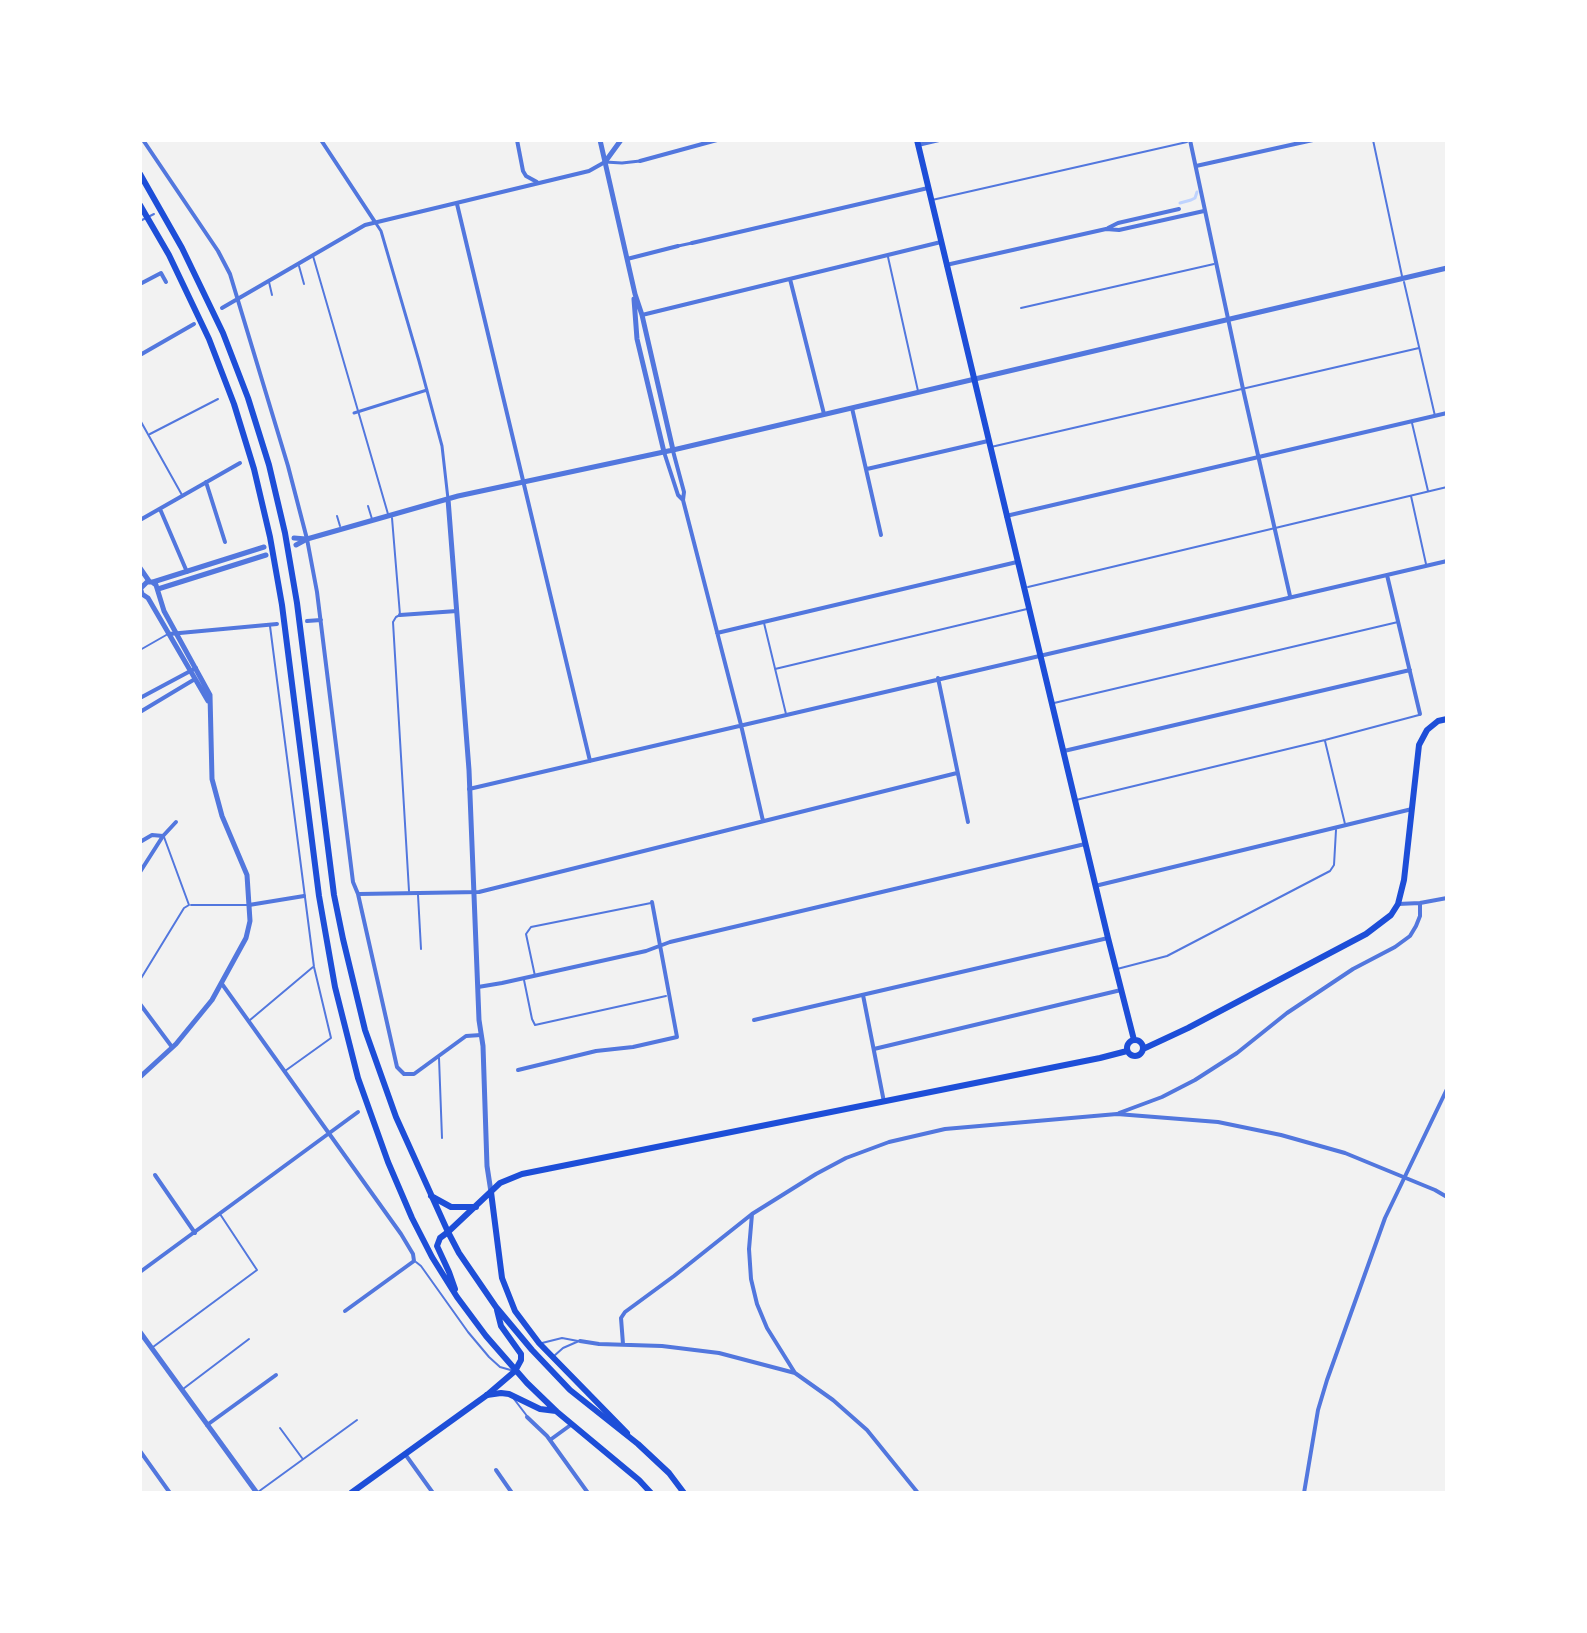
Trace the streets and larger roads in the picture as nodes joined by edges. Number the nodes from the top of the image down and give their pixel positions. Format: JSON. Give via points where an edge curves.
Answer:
{"nodes":[{"id":1,"x":143,"y":140,"type":"edge"},
{"id":2,"x":321,"y":140,"type":"edge"},
{"id":3,"x":517,"y":140,"type":"edge"},
{"id":4,"x":600,"y":140,"type":"edge"},
{"id":5,"x":621,"y":140,"type":"edge"},
{"id":6,"x":717,"y":140,"type":"edge"},
{"id":7,"x":939,"y":140,"type":"edge"},
{"id":8,"x":1313,"y":140,"type":"edge"},
{"id":9,"x":1190,"y":141,"type":"edge"},
{"id":10,"x":917,"y":142,"type":"edge"},
{"id":11,"x":640,"y":161,"type":"joint"},
{"id":12,"x":605,"y":162,"type":"junction"},
{"id":13,"x":1196,"y":166,"type":"junction"},
{"id":14,"x":140,"y":174,"type":"edge"},
{"id":15,"x":539,"y":184,"type":"junction"},
{"id":16,"x":928,"y":188,"type":"junction"},
{"id":17,"x":457,"y":204,"type":"junction"},
{"id":18,"x":140,"y":205,"type":"edge"},
{"id":19,"x":1179,"y":209,"type":"dead end"},
{"id":20,"x":1204,"y":211,"type":"junction"},
{"id":21,"x":375,"y":222,"type":"junction"},
{"id":22,"x":1106,"y":229,"type":"junction"},
{"id":23,"x":941,"y":242,"type":"junction"},
{"id":24,"x":692,"y":243,"type":"joint"},
{"id":25,"x":678,"y":246,"type":"joint"},
{"id":26,"x":627,"y":259,"type":"junction"},
{"id":27,"x":946,"y":265,"type":"junction"},
{"id":28,"x":1447,"y":268,"type":"edge"},
{"id":29,"x":790,"y":279,"type":"junction"},
{"id":30,"x":166,"y":282,"type":"dead end"},
{"id":31,"x":140,"y":284,"type":"edge"},
{"id":32,"x":635,"y":294,"type":"junction"},
{"id":33,"x":239,"y":298,"type":"junction"},
{"id":34,"x":222,"y":308,"type":"dead end"},
{"id":35,"x":642,"y":315,"type":"junction"},
{"id":36,"x":1228,"y":319,"type":"junction"},
{"id":37,"x":194,"y":324,"type":"dead end"},
{"id":38,"x":140,"y":355,"type":"edge"},
{"id":39,"x":973,"y":378,"type":"junction"},
{"id":40,"x":427,"y":390,"type":"junction"},
{"id":41,"x":852,"y":408,"type":"junction"},
{"id":42,"x":354,"y":413,"type":"dead end"},
{"id":43,"x":1447,"y":413,"type":"edge"},
{"id":44,"x":824,"y":414,"type":"junction"},
{"id":45,"x":989,"y":444,"type":"junction"},
{"id":46,"x":673,"y":450,"type":"junction"},
{"id":47,"x":664,"y":452,"type":"junction"},
{"id":48,"x":1259,"y":458,"type":"junction"},
{"id":49,"x":240,"y":463,"type":"dead end"},
{"id":50,"x":867,"y":469,"type":"junction"},
{"id":51,"x":524,"y":481,"type":"junction"},
{"id":52,"x":206,"y":482,"type":"junction"},
{"id":53,"x":448,"y":499,"type":"junction"},
{"id":54,"x":683,"y":500,"type":"junction"},
{"id":55,"x":160,"y":509,"type":"junction"},
{"id":56,"x":1006,"y":516,"type":"junction"},
{"id":57,"x":140,"y":520,"type":"edge"},
{"id":58,"x":881,"y":535,"type":"dead end"},
{"id":59,"x":307,"y":539,"type":"junction"},
{"id":60,"x":225,"y":542,"type":"dead end"},
{"id":61,"x":295,"y":542,"type":"dead end"},
{"id":62,"x":264,"y":547,"type":"dead end"},
{"id":63,"x":266,"y":555,"type":"dead end"},
{"id":64,"x":1447,"y":561,"type":"edge"},
{"id":65,"x":1017,"y":562,"type":"junction"},
{"id":66,"x":140,"y":568,"type":"edge"},
{"id":67,"x":187,"y":572,"type":"junction"},
{"id":68,"x":1387,"y":575,"type":"junction"},
{"id":69,"x":151,"y":582,"type":"junction"},
{"id":70,"x":141,"y":591,"type":"edge"},
{"id":71,"x":157,"y":591,"type":"junction"},
{"id":72,"x":1290,"y":596,"type":"junction"},
{"id":73,"x":148,"y":598,"type":"junction"},
{"id":74,"x":457,"y":611,"type":"junction"},
{"id":75,"x":400,"y":615,"type":"road end"},
{"id":76,"x":321,"y":620,"type":"junction"},
{"id":77,"x":307,"y":621,"type":"dead end"},
{"id":78,"x":277,"y":624,"type":"dead end"},
{"id":79,"x":717,"y":633,"type":"junction"},
{"id":80,"x":173,"y":634,"type":"junction"},
{"id":81,"x":1041,"y":655,"type":"junction"},
{"id":82,"x":194,"y":670,"type":"junction"},
{"id":83,"x":1410,"y":670,"type":"junction"},
{"id":84,"x":198,"y":678,"type":"junction"},
{"id":85,"x":938,"y":678,"type":"junction"},
{"id":86,"x":140,"y":698,"type":"edge"},
{"id":87,"x":140,"y":712,"type":"edge"},
{"id":88,"x":1420,"y":714,"type":"road end"},
{"id":89,"x":1447,"y":719,"type":"edge"},
{"id":90,"x":741,"y":725,"type":"junction"},
{"id":91,"x":1064,"y":751,"type":"junction"},
{"id":92,"x":590,"y":761,"type":"junction"},
{"id":93,"x":957,"y":773,"type":"junction"},
{"id":94,"x":469,"y":789,"type":"junction"},
{"id":95,"x":1412,"y":809,"type":"junction"},
{"id":96,"x":763,"y":821,"type":"junction"},
{"id":97,"x":176,"y":822,"type":"dead end"},
{"id":98,"x":968,"y":822,"type":"dead end"},
{"id":99,"x":163,"y":836,"type":"junction"},
{"id":100,"x":140,"y":842,"type":"edge"},
{"id":101,"x":1085,"y":844,"type":"junction"},
{"id":102,"x":140,"y":872,"type":"edge"},
{"id":103,"x":1095,"y":886,"type":"junction"},
{"id":104,"x":474,"y":892,"type":"junction"},
{"id":105,"x":358,"y":894,"type":"junction"},
{"id":106,"x":304,"y":896,"type":"road end"},
{"id":107,"x":1447,"y":898,"type":"edge"},
{"id":108,"x":652,"y":902,"type":"road end"},
{"id":109,"x":1420,"y":903,"type":"junction"},
{"id":110,"x":1398,"y":904,"type":"junction"},
{"id":111,"x":249,"y":905,"type":"junction"},
{"id":112,"x":1108,"y":938,"type":"junction"},
{"id":113,"x":660,"y":946,"type":"junction"},
{"id":114,"x":222,"y":984,"type":"junction"},
{"id":115,"x":478,"y":987,"type":"junction"},
{"id":116,"x":1122,"y":990,"type":"junction"},
{"id":117,"x":863,"y":995,"type":"junction"},
{"id":118,"x":140,"y":1004,"type":"edge"},
{"id":119,"x":754,"y":1020,"type":"dead end"},
{"id":120,"x":481,"y":1035,"type":"junction"},
{"id":121,"x":1134,"y":1040,"type":"junction"},
{"id":122,"x":173,"y":1047,"type":"junction"},
{"id":123,"x":874,"y":1049,"type":"junction"},
{"id":124,"x":1143,"y":1049,"type":"junction"},
{"id":125,"x":1127,"y":1051,"type":"junction"},
{"id":126,"x":518,"y":1070,"type":"dead end"},
{"id":127,"x":140,"y":1077,"type":"edge"},
{"id":128,"x":1447,"y":1089,"type":"edge"},
{"id":129,"x":884,"y":1102,"type":"junction"},
{"id":130,"x":358,"y":1112,"type":"dead end"},
{"id":131,"x":1117,"y":1114,"type":"junction"},
{"id":132,"x":329,"y":1132,"type":"junction"},
{"id":133,"x":155,"y":1175,"type":"dead end"},
{"id":134,"x":1404,"y":1177,"type":"junction"},
{"id":135,"x":491,"y":1192,"type":"junction"},
{"id":136,"x":431,"y":1196,"type":"junction"},
{"id":137,"x":1447,"y":1197,"type":"edge"},
{"id":138,"x":476,"y":1207,"type":"junction"},
{"id":139,"x":752,"y":1214,"type":"junction"},
{"id":140,"x":448,"y":1232,"type":"junction"},
{"id":141,"x":195,"y":1233,"type":"junction"},
{"id":142,"x":140,"y":1272,"type":"edge"},
{"id":143,"x":457,"y":1297,"type":"junction"},
{"id":144,"x":496,"y":1307,"type":"junction"},
{"id":145,"x":345,"y":1311,"type":"dead end"},
{"id":146,"x":140,"y":1332,"type":"edge"},
{"id":147,"x":580,"y":1341,"type":"road end"},
{"id":148,"x":623,"y":1344,"type":"junction"},
{"id":149,"x":515,"y":1371,"type":"junction"},
{"id":150,"x":795,"y":1373,"type":"junction"},
{"id":151,"x":276,"y":1375,"type":"dead end"},
{"id":152,"x":487,"y":1395,"type":"junction"},
{"id":153,"x":556,"y":1411,"type":"junction"},
{"id":154,"x":527,"y":1417,"type":"road end"},
{"id":155,"x":572,"y":1424,"type":"junction"},
{"id":156,"x":207,"y":1425,"type":"junction"},
{"id":157,"x":550,"y":1440,"type":"junction"},
{"id":158,"x":638,"y":1444,"type":"junction"},
{"id":159,"x":140,"y":1451,"type":"edge"},
{"id":160,"x":405,"y":1454,"type":"junction"},
{"id":161,"x":496,"y":1470,"type":"dead end"},
{"id":162,"x":170,"y":1493,"type":"edge"},
{"id":163,"x":257,"y":1493,"type":"edge"},
{"id":164,"x":351,"y":1493,"type":"edge"},
{"id":165,"x":433,"y":1493,"type":"edge"},
{"id":166,"x":512,"y":1493,"type":"edge"},
{"id":167,"x":588,"y":1493,"type":"edge"},
{"id":168,"x":651,"y":1493,"type":"edge"},
{"id":169,"x":684,"y":1493,"type":"edge"},
{"id":170,"x":918,"y":1493,"type":"edge"},
{"id":171,"x":1304,"y":1493,"type":"edge"}],
"edges":[{"from":1,"to":33,"type":"street","via":[[225,262]]},
{"from":2,"to":21,"type":"street"},
{"from":3,"to":15,"type":"street","via":[[523,171]]},
{"from":4,"to":12,"type":"street"},
{"from":5,"to":12,"type":"street"},
{"from":6,"to":11,"type":"street"},
{"from":7,"to":10,"type":"street"},
{"from":8,"to":13,"type":"street"},
{"from":9,"to":13,"type":"street"},
{"from":10,"to":16,"type":"main road"},
{"from":11,"to":12,"type":"street"},
{"from":12,"to":15,"type":"street"},
{"from":12,"to":26,"type":"street"},
{"from":13,"to":20,"type":"street"},
{"from":14,"to":136,"type":"main road","via":[[223,333],[269,465],[293,579],[334,895],[351,975],[379,1074]]},
{"from":15,"to":17,"type":"street"},
{"from":16,"to":23,"type":"main road"},
{"from":16,"to":24,"type":"street"},
{"from":17,"to":21,"type":"street"},
{"from":17,"to":51,"type":"street"},
{"from":18,"to":143,"type":"main road","via":[[196,308],[254,469],[286,636],[326,942],[346,1033],[393,1174]]},
{"from":19,"to":22,"type":"street"},
{"from":20,"to":22,"type":"street"},
{"from":20,"to":36,"type":"street"},
{"from":21,"to":33,"type":"street"},
{"from":21,"to":40,"type":"street"},
{"from":22,"to":27,"type":"street"},
{"from":23,"to":27,"type":"main road"},
{"from":23,"to":29,"type":"street"},
{"from":24,"to":25,"type":"street"},
{"from":25,"to":26,"type":"street"},
{"from":26,"to":32,"type":"street"},
{"from":27,"to":39,"type":"main road"},
{"from":28,"to":36,"type":"street"},
{"from":29,"to":35,"type":"street"},
{"from":29,"to":44,"type":"street"},
{"from":30,"to":31,"type":"street","via":[[161,273]]},
{"from":32,"to":35,"type":"street"},
{"from":32,"to":47,"type":"street","via":[[637,339]]},
{"from":33,"to":34,"type":"street"},
{"from":33,"to":59,"type":"street"},
{"from":35,"to":46,"type":"street"},
{"from":36,"to":39,"type":"street"},
{"from":36,"to":48,"type":"street"},
{"from":37,"to":38,"type":"street"},
{"from":39,"to":41,"type":"street"},
{"from":39,"to":45,"type":"main road"},
{"from":40,"to":42,"type":"street"},
{"from":40,"to":53,"type":"street","via":[[442,446]]},
{"from":41,"to":44,"type":"street"},
{"from":41,"to":50,"type":"street"},
{"from":43,"to":48,"type":"street"},
{"from":44,"to":46,"type":"street"},
{"from":45,"to":50,"type":"street"},
{"from":45,"to":56,"type":"main road"},
{"from":46,"to":47,"type":"street"},
{"from":46,"to":54,"type":"street"},
{"from":47,"to":51,"type":"street"},
{"from":47,"to":54,"type":"street"},
{"from":48,"to":56,"type":"street"},
{"from":48,"to":72,"type":"street"},
{"from":49,"to":52,"type":"street"},
{"from":50,"to":58,"type":"street"},
{"from":51,"to":53,"type":"street"},
{"from":51,"to":92,"type":"street"},
{"from":52,"to":55,"type":"street"},
{"from":52,"to":60,"type":"street"},
{"from":53,"to":59,"type":"street"},
{"from":53,"to":74,"type":"street"},
{"from":54,"to":79,"type":"street"},
{"from":55,"to":57,"type":"street"},
{"from":55,"to":67,"type":"street"},
{"from":56,"to":65,"type":"main road"},
{"from":59,"to":61,"type":"street"},
{"from":59,"to":76,"type":"street"},
{"from":62,"to":67,"type":"street"},
{"from":63,"to":71,"type":"street"},
{"from":64,"to":68,"type":"street"},
{"from":65,"to":79,"type":"street"},
{"from":65,"to":81,"type":"main road"},
{"from":66,"to":69,"type":"street"},
{"from":67,"to":69,"type":"street"},
{"from":68,"to":72,"type":"street"},
{"from":68,"to":83,"type":"street"},
{"from":69,"to":70,"type":"street"},
{"from":69,"to":71,"type":"street"},
{"from":70,"to":73,"type":"street"},
{"from":71,"to":73,"type":"street"},
{"from":71,"to":80,"type":"street"},
{"from":72,"to":81,"type":"street"},
{"from":73,"to":80,"type":"street"},
{"from":74,"to":75,"type":"street"},
{"from":74,"to":94,"type":"street"},
{"from":76,"to":77,"type":"street"},
{"from":76,"to":105,"type":"street"},
{"from":78,"to":80,"type":"street"},
{"from":79,"to":90,"type":"street"},
{"from":80,"to":82,"type":"street"},
{"from":81,"to":85,"type":"street"},
{"from":81,"to":91,"type":"main road"},
{"from":82,"to":84,"type":"street"},
{"from":82,"to":86,"type":"street"},
{"from":83,"to":88,"type":"street"},
{"from":83,"to":91,"type":"street"},
{"from":84,"to":87,"type":"street"},
{"from":84,"to":111,"type":"street","via":[[210,695],[212,779],[247,875]]},
{"from":85,"to":90,"type":"street"},
{"from":85,"to":93,"type":"street"},
{"from":89,"to":95,"type":"main road","via":[[1427,730],[1419,745]]},
{"from":90,"to":92,"type":"street"},
{"from":90,"to":96,"type":"street"},
{"from":91,"to":101,"type":"main road"},
{"from":92,"to":94,"type":"street"},
{"from":93,"to":96,"type":"street"},
{"from":93,"to":98,"type":"street"},
{"from":94,"to":104,"type":"street"},
{"from":95,"to":103,"type":"street"},
{"from":95,"to":110,"type":"main road"},
{"from":96,"to":104,"type":"street"},
{"from":97,"to":99,"type":"street"},
{"from":99,"to":100,"type":"street"},
{"from":99,"to":102,"type":"street"},
{"from":101,"to":103,"type":"main road"},
{"from":101,"to":113,"type":"street"},
{"from":103,"to":112,"type":"main road"},
{"from":104,"to":105,"type":"street"},
{"from":104,"to":115,"type":"street"},
{"from":105,"to":120,"type":"street","via":[[399,1071],[414,1074],[466,1036]]},
{"from":106,"to":111,"type":"street"},
{"from":107,"to":109,"type":"street"},
{"from":108,"to":113,"type":"street"},
{"from":109,"to":110,"type":"street"},
{"from":109,"to":131,"type":"street","via":[[1416,926],[1395,947],[1353,969],[1195,1080]]},
{"from":110,"to":124,"type":"main road","via":[[1366,934]]},
{"from":111,"to":114,"type":"street","via":[[246,938]]},
{"from":112,"to":116,"type":"main road"},
{"from":112,"to":117,"type":"street"},
{"from":113,"to":115,"type":"street"},
{"from":113,"to":126,"type":"street","via":[[677,1037]]},
{"from":114,"to":122,"type":"street"},
{"from":114,"to":132,"type":"street"},
{"from":115,"to":120,"type":"street"},
{"from":116,"to":121,"type":"main road"},
{"from":116,"to":123,"type":"street"},
{"from":117,"to":119,"type":"street"},
{"from":117,"to":123,"type":"street"},
{"from":118,"to":122,"type":"street"},
{"from":120,"to":135,"type":"street"},
{"from":121,"to":124,"type":"main road"},
{"from":121,"to":125,"type":"main road"},
{"from":122,"to":127,"type":"street"},
{"from":123,"to":129,"type":"street"},
{"from":124,"to":125,"type":"main road","via":[[1136,1056]]},
{"from":125,"to":129,"type":"main road"},
{"from":128,"to":134,"type":"street"},
{"from":129,"to":135,"type":"main road","via":[[522,1174]]},
{"from":130,"to":132,"type":"street"},
{"from":131,"to":134,"type":"street","via":[[1218,1122],[1281,1135]]},
{"from":131,"to":139,"type":"street","via":[[945,1129],[889,1142],[846,1158]]},
{"from":132,"to":141,"type":"street"},
{"from":132,"to":145,"type":"street","via":[[406,1241],[414,1261]]},
{"from":133,"to":141,"type":"street"},
{"from":134,"to":137,"type":"street"},
{"from":134,"to":171,"type":"street","via":[[1327,1380]]},
{"from":135,"to":138,"type":"main road"},
{"from":135,"to":158,"type":"main road","via":[[501,1273],[521,1322]]},
{"from":136,"to":138,"type":"main road","via":[[451,1207]]},
{"from":136,"to":140,"type":"main road"},
{"from":138,"to":140,"type":"main road"},
{"from":139,"to":148,"type":"street","via":[[625,1312]]},
{"from":139,"to":150,"type":"street","via":[[749,1249],[757,1304]]},
{"from":140,"to":143,"type":"main road","via":[[437,1246]]},
{"from":140,"to":144,"type":"main road"},
{"from":141,"to":142,"type":"street"},
{"from":143,"to":149,"type":"main road"},
{"from":144,"to":149,"type":"main road","via":[[501,1326],[521,1354]]},
{"from":144,"to":158,"type":"main road","via":[[570,1390]]},
{"from":146,"to":156,"type":"street"},
{"from":147,"to":148,"type":"street"},
{"from":148,"to":150,"type":"street","via":[[719,1353]]},
{"from":149,"to":152,"type":"main road"},
{"from":149,"to":153,"type":"main road"},
{"from":150,"to":170,"type":"street","via":[[867,1430]]},
{"from":151,"to":156,"type":"street"},
{"from":152,"to":153,"type":"main road","via":[[511,1395]]},
{"from":152,"to":160,"type":"main road"},
{"from":153,"to":155,"type":"main road"},
{"from":154,"to":157,"type":"street"},
{"from":155,"to":157,"type":"street"},
{"from":155,"to":168,"type":"main road"},
{"from":156,"to":163,"type":"street"},
{"from":157,"to":167,"type":"street"},
{"from":158,"to":169,"type":"main road"},
{"from":159,"to":162,"type":"street"},
{"from":160,"to":164,"type":"main road"},
{"from":160,"to":165,"type":"street"},
{"from":161,"to":166,"type":"street"}]}
